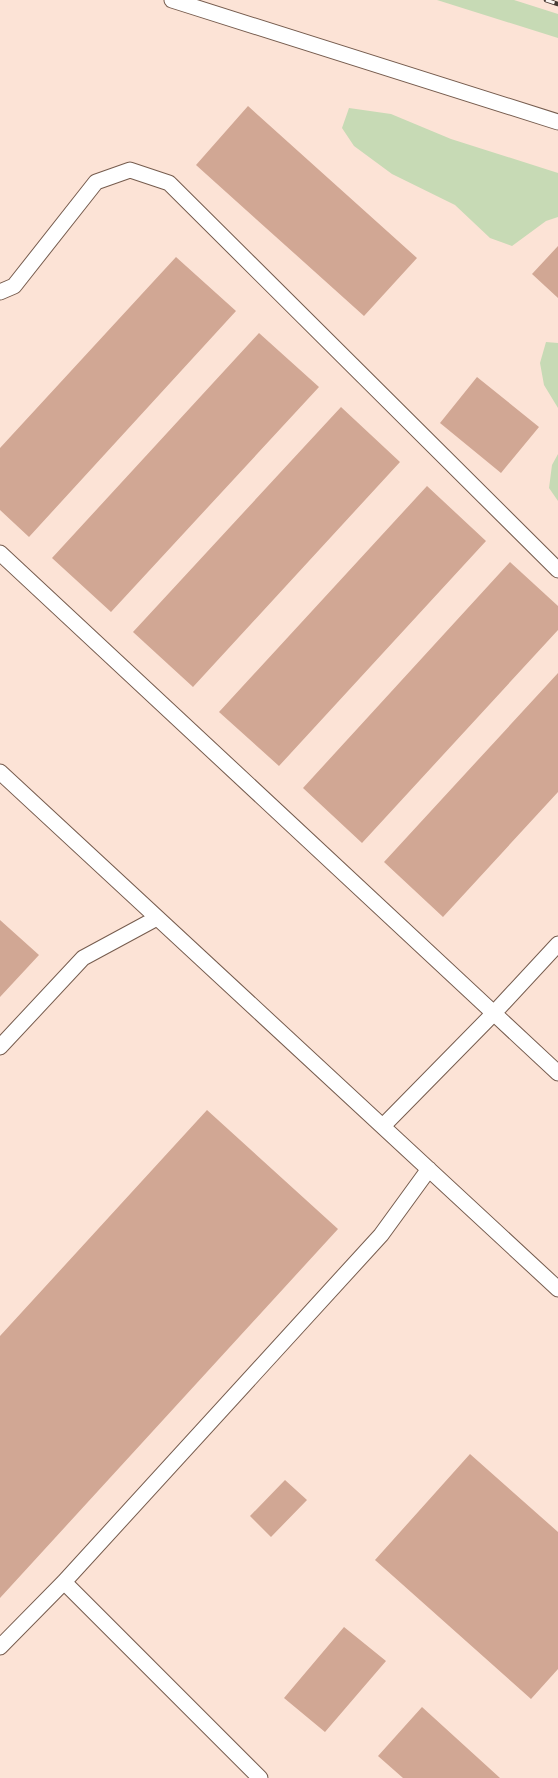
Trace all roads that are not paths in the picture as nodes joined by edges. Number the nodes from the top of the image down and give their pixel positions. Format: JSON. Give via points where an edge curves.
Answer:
{"nodes":[{"id":1,"x":172,"y":0,"type":"edge"},
{"id":2,"x":558,"y":122,"type":"edge"},
{"id":3,"x":0,"y":292,"type":"edge"},
{"id":4,"x":0,"y":553,"type":"edge"},
{"id":5,"x":558,"y":570,"type":"edge"},
{"id":6,"x":0,"y":772,"type":"edge"},
{"id":7,"x":157,"y":918,"type":"junction"},
{"id":8,"x":558,"y":944,"type":"edge"},
{"id":9,"x":494,"y":1013,"type":"junction"},
{"id":10,"x":0,"y":1047,"type":"edge"},
{"id":11,"x":558,"y":1073,"type":"edge"},
{"id":12,"x":383,"y":1126,"type":"junction"},
{"id":13,"x":429,"y":1169,"type":"junction"},
{"id":14,"x":558,"y":1289,"type":"edge"},
{"id":15,"x":64,"y":1582,"type":"junction"},
{"id":16,"x":0,"y":1647,"type":"edge"},
{"id":17,"x":260,"y":1778,"type":"edge"}],
"edges":[{"from":1,"to":2,"type":"lane"},
{"from":3,"to":5,"type":"lane","via":[[14,286],[96,182],[130,170],[168,183]]},
{"from":4,"to":9,"type":"lane"},
{"from":6,"to":7,"type":"lane"},
{"from":7,"to":10,"type":"lane","via":[[83,958]]},
{"from":7,"to":12,"type":"lane"},
{"from":8,"to":9,"type":"lane"},
{"from":9,"to":11,"type":"lane"},
{"from":9,"to":12,"type":"lane"},
{"from":12,"to":13,"type":"lane"},
{"from":13,"to":14,"type":"lane"},
{"from":13,"to":15,"type":"lane","via":[[381,1235]]},
{"from":15,"to":16,"type":"lane"},
{"from":15,"to":17,"type":"lane"}]}
